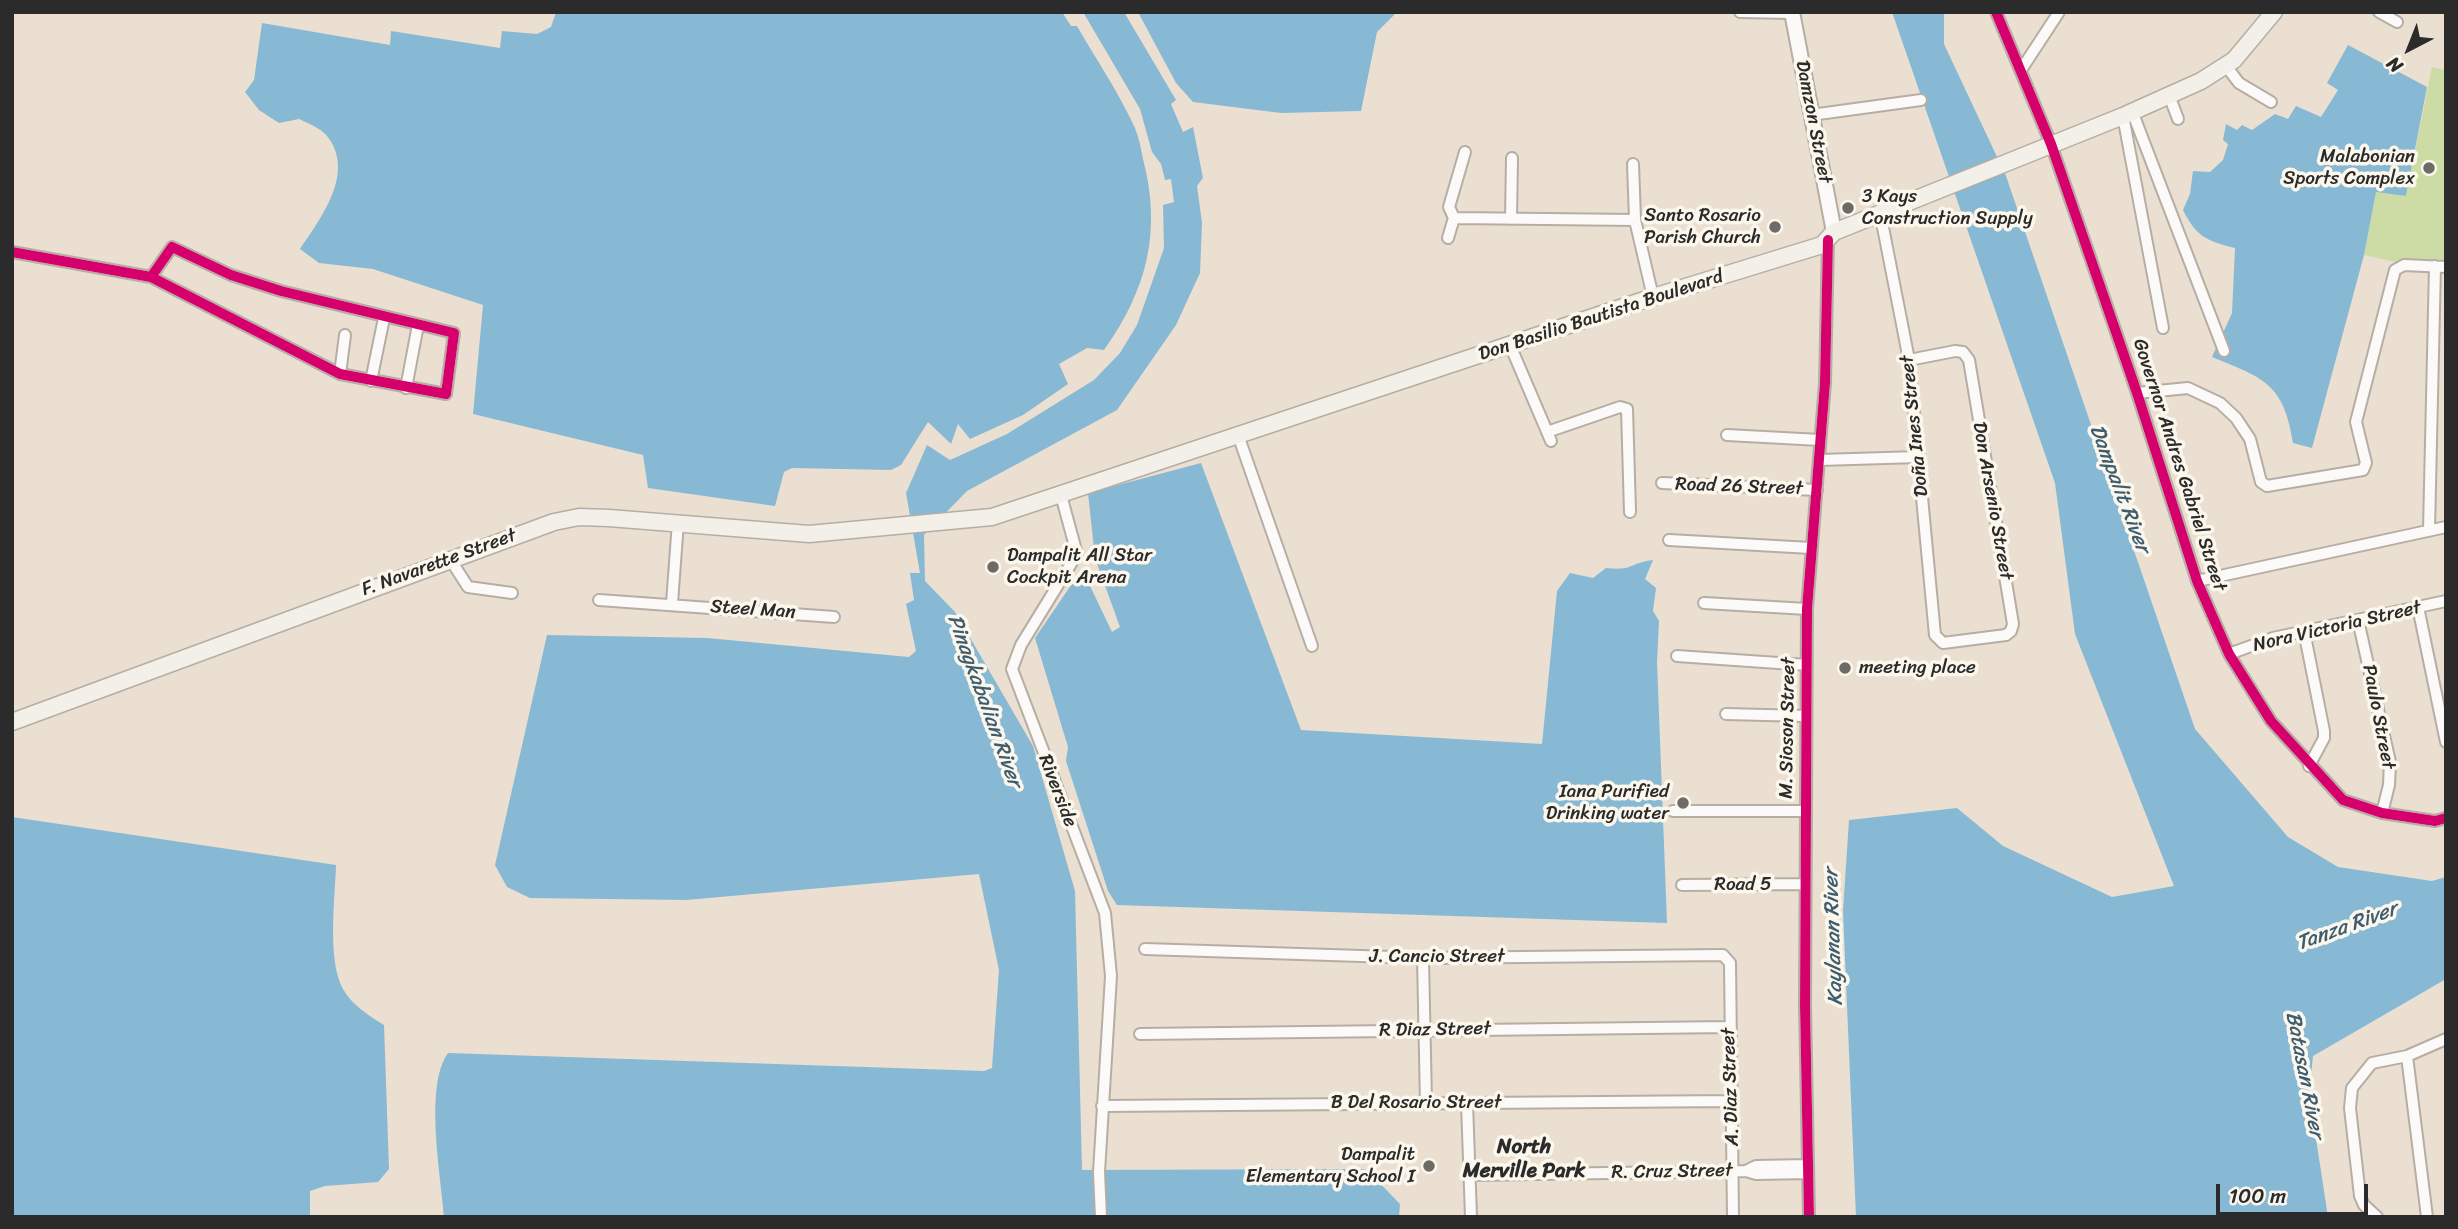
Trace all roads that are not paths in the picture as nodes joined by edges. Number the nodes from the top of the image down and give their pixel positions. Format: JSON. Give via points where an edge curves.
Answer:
{"nodes":[{"id":1,"x":1740,"y":12,"type":"edge"},
{"id":2,"x":1996,"y":12,"type":"edge"},
{"id":3,"x":2059,"y":12,"type":"edge"},
{"id":4,"x":2274,"y":12,"type":"edge"},
{"id":5,"x":2379,"y":12,"type":"edge"},
{"id":6,"x":1792,"y":13,"type":"edge"},
{"id":7,"x":2397,"y":22,"type":"dead end"},
{"id":8,"x":2225,"y":66,"type":"junction"},
{"id":9,"x":2021,"y":70,"type":"junction"},
{"id":10,"x":2169,"y":95,"type":"junction"},
{"id":11,"x":1921,"y":100,"type":"dead end"},
{"id":12,"x":2271,"y":102,"type":"dead end"},
{"id":13,"x":2127,"y":114,"type":"junction"},
{"id":14,"x":1811,"y":115,"type":"junction"},
{"id":15,"x":2178,"y":119,"type":"dead end"},
{"id":16,"x":2050,"y":144,"type":"junction"},
{"id":17,"x":1465,"y":152,"type":"dead end"},
{"id":18,"x":1512,"y":158,"type":"dead end"},
{"id":19,"x":1633,"y":164,"type":"dead end"},
{"id":20,"x":1880,"y":212,"type":"junction"},
{"id":21,"x":1454,"y":218,"type":"junction"},
{"id":22,"x":1511,"y":219,"type":"junction"},
{"id":23,"x":1634,"y":220,"type":"junction"},
{"id":24,"x":1831,"y":236,"type":"junction"},
{"id":25,"x":1448,"y":238,"type":"dead end"},
{"id":26,"x":12,"y":252,"type":"edge"},
{"id":27,"x":2440,"y":267,"type":"edge"},
{"id":28,"x":151,"y":277,"type":"junction"},
{"id":29,"x":1653,"y":297,"type":"junction"},
{"id":30,"x":384,"y":318,"type":"junction"},
{"id":31,"x":418,"y":325,"type":"junction"},
{"id":32,"x":2163,"y":328,"type":"dead end"},
{"id":33,"x":345,"y":335,"type":"dead end"},
{"id":34,"x":1510,"y":345,"type":"junction"},
{"id":35,"x":2224,"y":351,"type":"dead end"},
{"id":36,"x":1909,"y":360,"type":"junction"},
{"id":37,"x":340,"y":374,"type":"junction"},
{"id":38,"x":370,"y":381,"type":"junction"},
{"id":39,"x":406,"y":388,"type":"junction"},
{"id":40,"x":2137,"y":393,"type":"junction"},
{"id":41,"x":1238,"y":435,"type":"junction"},
{"id":42,"x":1727,"y":435,"type":"dead end"},
{"id":43,"x":1820,"y":440,"type":"junction"},
{"id":44,"x":1919,"y":457,"type":"junction"},
{"id":45,"x":1819,"y":460,"type":"junction"},
{"id":46,"x":1662,"y":484,"type":"dead end"},
{"id":47,"x":1817,"y":490,"type":"junction"},
{"id":48,"x":1062,"y":495,"type":"junction"},
{"id":49,"x":1630,"y":512,"type":"dead end"},
{"id":50,"x":678,"y":523,"type":"junction"},
{"id":51,"x":2446,"y":527,"type":"edge"},
{"id":52,"x":886,"y":529,"type":"joint"},
{"id":53,"x":2429,"y":530,"type":"junction"},
{"id":54,"x":1669,"y":540,"type":"dead end"},
{"id":55,"x":1811,"y":548,"type":"junction"},
{"id":56,"x":450,"y":559,"type":"junction"},
{"id":57,"x":2197,"y":580,"type":"junction"},
{"id":58,"x":512,"y":593,"type":"dead end"},
{"id":59,"x":599,"y":600,"type":"dead end"},
{"id":60,"x":2446,"y":601,"type":"edge"},
{"id":61,"x":672,"y":603,"type":"junction"},
{"id":62,"x":1704,"y":603,"type":"dead end"},
{"id":63,"x":2418,"y":607,"type":"junction"},
{"id":64,"x":1807,"y":609,"type":"junction"},
{"id":65,"x":834,"y":617,"type":"dead end"},
{"id":66,"x":2358,"y":620,"type":"junction"},
{"id":67,"x":2304,"y":631,"type":"junction"},
{"id":68,"x":1938,"y":640,"type":"joint"},
{"id":69,"x":1312,"y":646,"type":"dead end"},
{"id":70,"x":2229,"y":654,"type":"junction"},
{"id":71,"x":1677,"y":656,"type":"dead end"},
{"id":72,"x":1807,"y":665,"type":"junction"},
{"id":73,"x":1726,"y":714,"type":"dead end"},
{"id":74,"x":1805,"y":716,"type":"junction"},
{"id":75,"x":12,"y":722,"type":"edge"},
{"id":76,"x":2446,"y":742,"type":"edge"},
{"id":77,"x":2309,"y":766,"type":"junction"},
{"id":78,"x":1673,"y":811,"type":"dead end"},
{"id":79,"x":1805,"y":811,"type":"junction"},
{"id":80,"x":2382,"y":813,"type":"junction"},
{"id":81,"x":2446,"y":818,"type":"edge"},
{"id":82,"x":1804,"y":884,"type":"junction"},
{"id":83,"x":1682,"y":885,"type":"dead end"},
{"id":84,"x":1145,"y":949,"type":"dead end"},
{"id":85,"x":1423,"y":958,"type":"junction"},
{"id":86,"x":1728,"y":958,"type":"joint"},
{"id":87,"x":1729,"y":1027,"type":"junction"},
{"id":88,"x":1426,"y":1030,"type":"junction"},
{"id":89,"x":1140,"y":1034,"type":"dead end"},
{"id":90,"x":2446,"y":1039,"type":"edge"},
{"id":91,"x":2407,"y":1056,"type":"junction"},
{"id":92,"x":1730,"y":1101,"type":"junction"},
{"id":93,"x":1467,"y":1103,"type":"junction"},
{"id":94,"x":1426,"y":1104,"type":"junction"},
{"id":95,"x":1102,"y":1106,"type":"junction"},
{"id":96,"x":1808,"y":1169,"type":"junction"},
{"id":97,"x":1734,"y":1171,"type":"junction"},
{"id":98,"x":1471,"y":1175,"type":"junction"},
{"id":99,"x":1101,"y":1217,"type":"edge"},
{"id":100,"x":1471,"y":1217,"type":"edge"},
{"id":101,"x":1733,"y":1217,"type":"edge"},
{"id":102,"x":1809,"y":1217,"type":"edge"},
{"id":103,"x":2377,"y":1217,"type":"edge"},
{"id":104,"x":2427,"y":1217,"type":"edge"}],
"edges":[{"from":1,"to":6,"type":"street"},
{"from":2,"to":9,"type":"street","name":"Governor Andres Gabriel Street"},
{"from":3,"to":9,"type":"street"},
{"from":4,"to":8,"type":"main road","name":"Don Basilio Bautista Boulevard"},
{"from":5,"to":7,"type":"street"},
{"from":6,"to":14,"type":"street","name":"Damzon Street"},
{"from":8,"to":10,"type":"main road","name":"Don Basilio Bautista Boulevard"},
{"from":8,"to":12,"type":"street","via":[[2239,83]]},
{"from":9,"to":16,"type":"street","name":"Governor Andres Gabriel Street"},
{"from":10,"to":13,"type":"main road","name":"Don Basilio Bautista Boulevard"},
{"from":10,"to":15,"type":"street"},
{"from":11,"to":14,"type":"street"},
{"from":13,"to":16,"type":"main road","name":"Don Basilio Bautista Boulevard"},
{"from":13,"to":32,"type":"street"},
{"from":13,"to":35,"type":"street"},
{"from":14,"to":24,"type":"street","name":"Damzon Street"},
{"from":16,"to":20,"type":"main road","name":"Don Basilio Bautista Boulevard"},
{"from":16,"to":40,"type":"street","name":"Governor Andres Gabriel Street"},
{"from":17,"to":21,"type":"street","via":[[1449,207]]},
{"from":18,"to":22,"type":"street"},
{"from":19,"to":23,"type":"street"},
{"from":20,"to":24,"type":"main road","name":"Don Basilio Bautista Boulevard"},
{"from":20,"to":36,"type":"street","name":"Doña Ines Street"},
{"from":21,"to":22,"type":"street"},
{"from":21,"to":25,"type":"street"},
{"from":22,"to":23,"type":"street"},
{"from":23,"to":29,"type":"street"},
{"from":24,"to":29,"type":"main road","name":"Don Basilio Bautista Boulevard","via":[[1822,245]]},
{"from":24,"to":43,"type":"street","name":"M. Sioson Street"},
{"from":26,"to":28,"type":"street"},
{"from":27,"to":40,"type":"street","via":[[2404,265],[2395,270],[2356,422],[2366,463],[2363,470],[2267,486],[2261,482],[2250,439],[2220,403],[2188,387]]},
{"from":27,"to":53,"type":"street"},
{"from":28,"to":30,"type":"street","via":[[172,247],[231,275]]},
{"from":28,"to":37,"type":"street"},
{"from":29,"to":34,"type":"main road","name":"Don Basilio Bautista Boulevard"},
{"from":30,"to":31,"type":"street"},
{"from":30,"to":38,"type":"street"},
{"from":31,"to":39,"type":"street"},
{"from":31,"to":39,"type":"street","via":[[454,333],[446,394]]},
{"from":33,"to":37,"type":"street"},
{"from":34,"to":41,"type":"main road","name":"Don Basilio Bautista Boulevard"},
{"from":34,"to":49,"type":"street","via":[[1549,436],[1620,407],[1627,409]]},
{"from":36,"to":44,"type":"street","name":"Doña Ines Street"},
{"from":36,"to":68,"type":"street","name":"Don Arsenio Street","via":[[1955,351],[1969,360],[2013,624],[2006,635]]},
{"from":37,"to":38,"type":"street"},
{"from":38,"to":39,"type":"street"},
{"from":40,"to":57,"type":"street","name":"Governor Andres Gabriel Street"},
{"from":41,"to":48,"type":"main road","name":"Don Basilio Bautista Boulevard"},
{"from":41,"to":69,"type":"street"},
{"from":42,"to":43,"type":"street"},
{"from":43,"to":45,"type":"street","name":"M. Sioson Street"},
{"from":44,"to":45,"type":"street"},
{"from":44,"to":68,"type":"street","name":"Doña Ines Street"},
{"from":45,"to":47,"type":"street","name":"M. Sioson Street"},
{"from":46,"to":47,"type":"street","name":"Road 26 Street"},
{"from":47,"to":55,"type":"street","name":"M. Sioson Street"},
{"from":48,"to":52,"type":"main road","name":"Don Basilio Bautista Boulevard","via":[[992,517]]},
{"from":48,"to":95,"type":"street","name":"Riverside","via":[[1077,554],[1021,645],[1012,669],[1105,913],[1111,976]]},
{"from":50,"to":52,"type":"main road","name":"F. Navarette Street","via":[[809,534]]},
{"from":50,"to":56,"type":"main road","name":"F. Navarette Street","via":[[579,517]]},
{"from":50,"to":61,"type":"street"},
{"from":51,"to":53,"type":"street"},
{"from":53,"to":57,"type":"street"},
{"from":54,"to":55,"type":"street"},
{"from":55,"to":64,"type":"street","name":"M. Sioson Street"},
{"from":56,"to":58,"type":"street","via":[[468,587]]},
{"from":56,"to":75,"type":"main road","name":"F. Navarette Street"},
{"from":57,"to":70,"type":"street","name":"Governor Andres Gabriel Street"},
{"from":59,"to":61,"type":"street","name":"Steel Man"},
{"from":60,"to":63,"type":"street","name":"Nora Victoria Street"},
{"from":61,"to":65,"type":"street","name":"Steel Man"},
{"from":62,"to":64,"type":"street"},
{"from":63,"to":66,"type":"street","name":"Nora Victoria Street"},
{"from":63,"to":76,"type":"street"},
{"from":64,"to":72,"type":"street","name":"M. Sioson Street"},
{"from":66,"to":67,"type":"street","name":"Nora Victoria Street"},
{"from":66,"to":80,"type":"street","name":"Paulo Street","via":[[2390,762]]},
{"from":67,"to":70,"type":"street","name":"Nora Victoria Street"},
{"from":67,"to":77,"type":"street","via":[[2324,738]]},
{"from":70,"to":77,"type":"street","name":"Governor Andres Gabriel Street","via":[[2271,721]]},
{"from":71,"to":72,"type":"street"},
{"from":72,"to":74,"type":"street","name":"M. Sioson Street"},
{"from":73,"to":74,"type":"street"},
{"from":74,"to":79,"type":"street","name":"M. Sioson Street"},
{"from":77,"to":80,"type":"street","name":"Governor Andres Gabriel Street","via":[[2343,800]]},
{"from":78,"to":79,"type":"street"},
{"from":79,"to":82,"type":"street","name":"M. Sioson Street"},
{"from":80,"to":81,"type":"street","name":"Governor Andres Gabriel Street","via":[[2435,821]]},
{"from":82,"to":83,"type":"street","name":"Road 5"},
{"from":82,"to":96,"type":"street","name":"M. Sioson Street"},
{"from":84,"to":85,"type":"street","name":"J. Cancio Street"},
{"from":85,"to":86,"type":"street","name":"J. Cancio Street"},
{"from":85,"to":88,"type":"street"},
{"from":86,"to":87,"type":"street","name":"A. Diaz Street"},
{"from":87,"to":88,"type":"street","name":"R Diaz Street"},
{"from":87,"to":92,"type":"street","name":"A. Diaz Street"},
{"from":88,"to":89,"type":"street","name":"R Diaz Street"},
{"from":88,"to":94,"type":"street"},
{"from":90,"to":91,"type":"street"},
{"from":91,"to":103,"type":"street","via":[[2372,1063],[2350,1096],[2360,1196]]},
{"from":91,"to":104,"type":"street"},
{"from":92,"to":93,"type":"street","name":"B Del Rosario Street"},
{"from":92,"to":97,"type":"street","name":"A. Diaz Street"},
{"from":93,"to":94,"type":"street","name":"B Del Rosario Street"},
{"from":93,"to":98,"type":"street"},
{"from":94,"to":95,"type":"street","name":"B Del Rosario Street"},
{"from":95,"to":99,"type":"street"},
{"from":96,"to":97,"type":"street","name":"R. Cruz Street","via":[[1756,1166]]},
{"from":96,"to":102,"type":"street","name":"M. Sioson Street"},
{"from":97,"to":98,"type":"street","name":"R. Cruz Street"},
{"from":97,"to":101,"type":"street","name":"A. Diaz Street"},
{"from":98,"to":100,"type":"street"}]}
